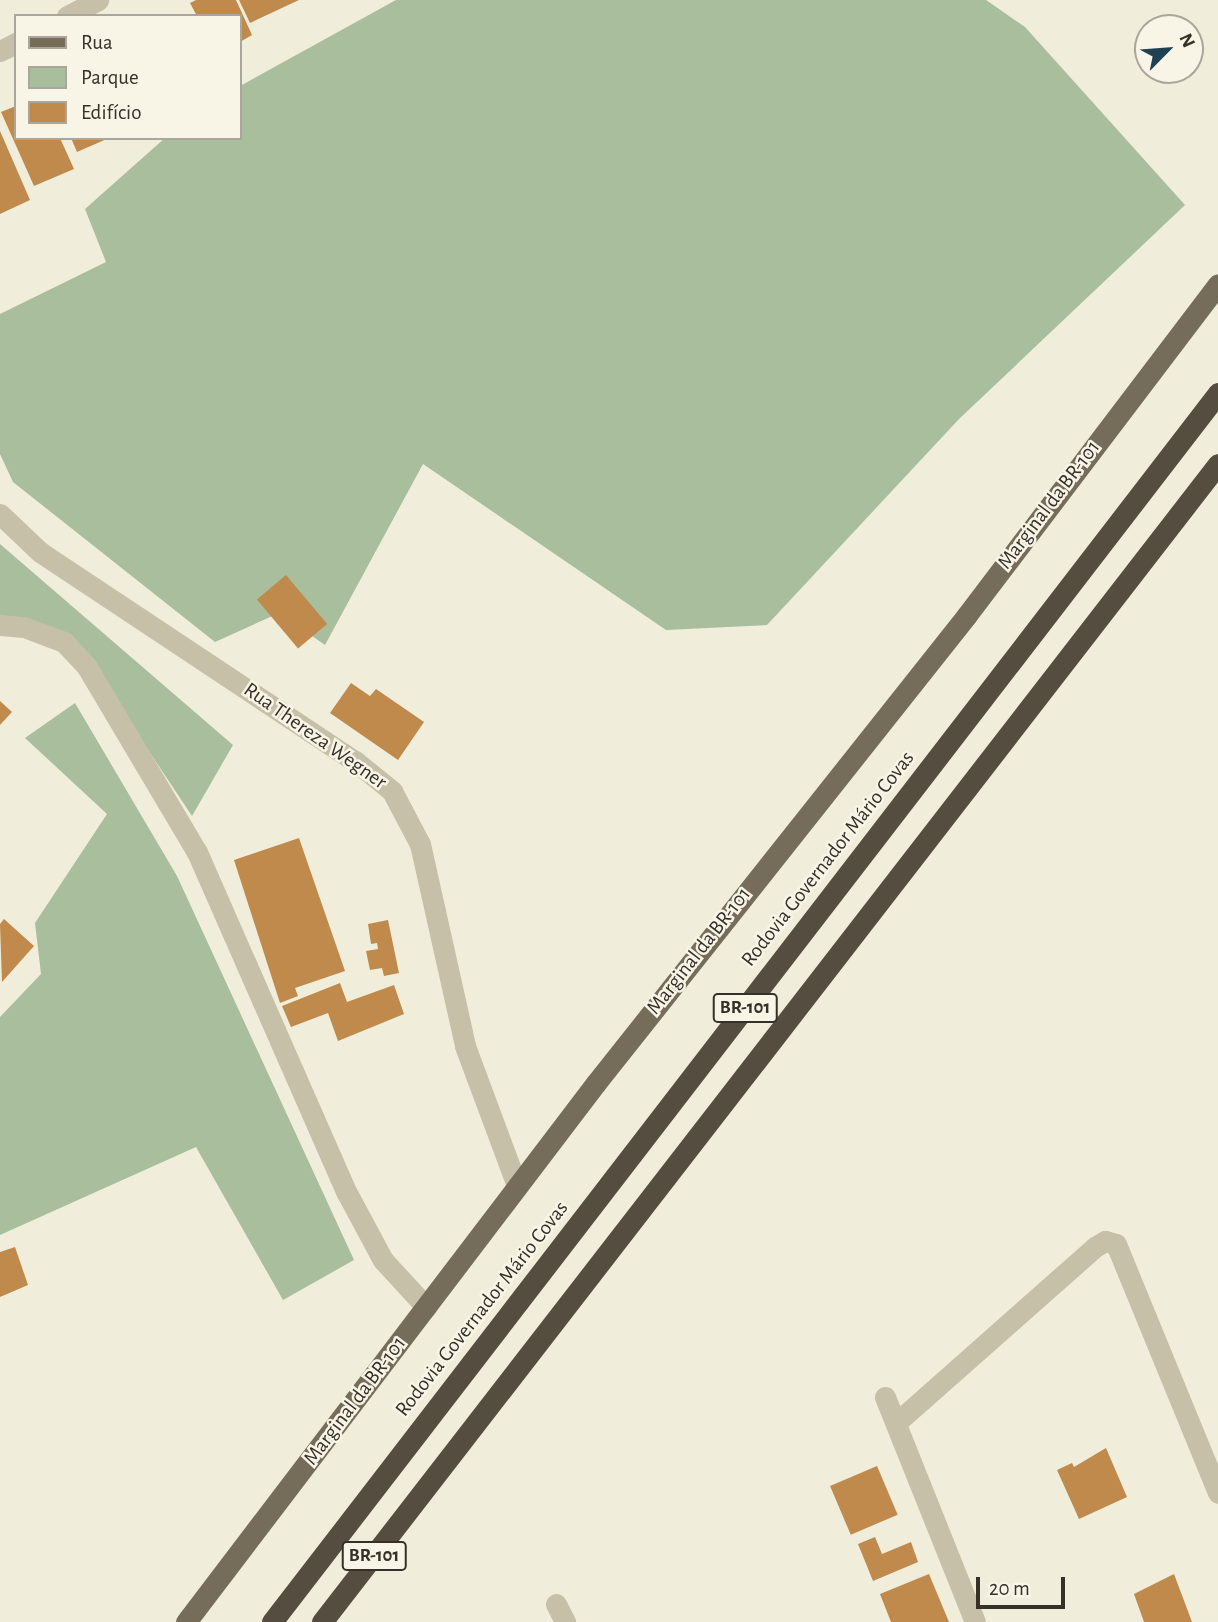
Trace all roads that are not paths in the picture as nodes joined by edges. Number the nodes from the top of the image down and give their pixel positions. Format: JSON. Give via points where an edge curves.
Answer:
{"nodes":[{"id":1,"x":98,"y":0,"type":"edge"},
{"id":2,"x":71,"y":14,"type":"edge"},
{"id":3,"x":1218,"y":284,"type":"edge"},
{"id":4,"x":1218,"y":393,"type":"edge"},
{"id":5,"x":1218,"y":464,"type":"edge"},
{"id":6,"x":0,"y":514,"type":"edge"},
{"id":7,"x":0,"y":625,"type":"edge"},
{"id":8,"x":517,"y":1186,"type":"junction"},
{"id":9,"x":426,"y":1307,"type":"junction"},
{"id":10,"x":885,"y":1397,"type":"dead end"},
{"id":11,"x":895,"y":1423,"type":"junction"},
{"id":12,"x":1218,"y":1493,"type":"edge"},
{"id":13,"x":186,"y":1622,"type":"edge"},
{"id":14,"x":272,"y":1622,"type":"edge"},
{"id":15,"x":322,"y":1622,"type":"edge"},
{"id":16,"x":975,"y":1622,"type":"edge"}],
"edges":[{"from":1,"to":2,"type":"street"},
{"from":3,"to":8,"type":"main road","name":"Marginal da BR-101","via":[[967,615]]},
{"from":4,"to":14,"type":"highway","name":"Rodovia Governador Mário Covas","number":"BR-101"},
{"from":5,"to":15,"type":"highway","number":"BR-101"},
{"from":6,"to":8,"type":"street","name":"Rua Thereza Wegner","via":[[40,552],[355,761],[392,791],[421,844],[462,1033]]},
{"from":7,"to":9,"type":"street","via":[[56,638],[87,667],[197,852],[347,1193],[383,1261]]},
{"from":8,"to":9,"type":"main road","name":"Marginal da BR-101"},
{"from":9,"to":13,"type":"main road","name":"Marginal da BR-101"},
{"from":10,"to":11,"type":"street"},
{"from":11,"to":12,"type":"street","via":[[1105,1241],[1123,1251]]},
{"from":11,"to":16,"type":"street"}]}
